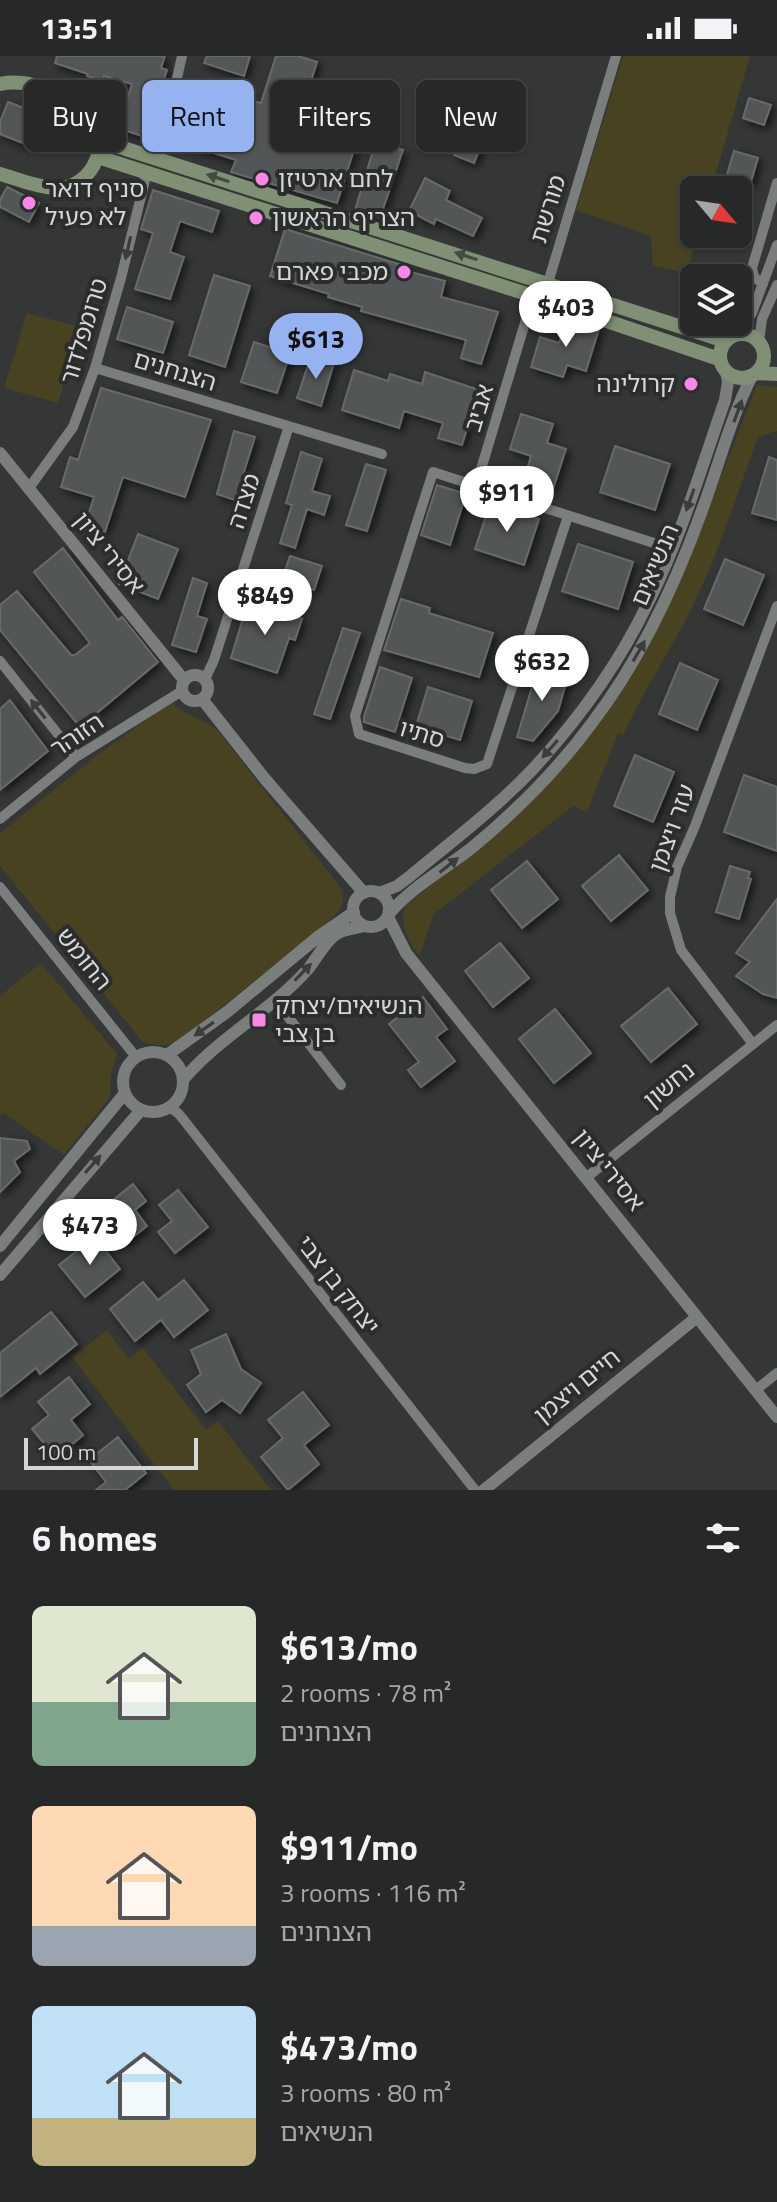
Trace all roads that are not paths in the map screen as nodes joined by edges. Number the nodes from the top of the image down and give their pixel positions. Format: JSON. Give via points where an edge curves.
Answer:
{"nodes":[{"id":1,"x":182,"y":56,"type":"edge"},
{"id":2,"x":616,"y":56,"type":"edge"},
{"id":3,"x":24,"y":82,"type":"edge"},
{"id":4,"x":0,"y":84,"type":"edge"},
{"id":5,"x":126,"y":149,"type":"edge"},
{"id":6,"x":99,"y":152,"type":"edge"},
{"id":7,"x":98,"y":157,"type":"junction"},
{"id":8,"x":154,"y":157,"type":"junction"},
{"id":9,"x":147,"y":172,"type":"junction"},
{"id":10,"x":0,"y":174,"type":"edge"},
{"id":11,"x":777,"y":183,"type":"edge"},
{"id":12,"x":777,"y":245,"type":"edge"},
{"id":13,"x":548,"y":283,"type":"junction"},
{"id":14,"x":763,"y":284,"type":"junction"},
{"id":15,"x":777,"y":285,"type":"edge"},
{"id":16,"x":533,"y":296,"type":"junction"},
{"id":17,"x":733,"y":337,"type":"junction"},
{"id":18,"x":761,"y":347,"type":"junction"},
{"id":19,"x":777,"y":360,"type":"edge"},
{"id":20,"x":723,"y":366,"type":"junction"},
{"id":21,"x":95,"y":368,"type":"junction"},
{"id":22,"x":777,"y":374,"type":"edge"},
{"id":23,"x":754,"y":375,"type":"junction"},
{"id":24,"x":289,"y":426,"type":"junction"},
{"id":25,"x":0,"y":453,"type":"edge"},
{"id":26,"x":382,"y":454,"type":"dead end"},
{"id":27,"x":476,"y":486,"type":"junction"},
{"id":28,"x":29,"y":488,"type":"junction"},
{"id":29,"x":568,"y":516,"type":"junction"},
{"id":30,"x":677,"y":534,"type":"junction"},
{"id":31,"x":657,"y":544,"type":"junction"},
{"id":32,"x":667,"y":561,"type":"junction"},
{"id":33,"x":776,"y":609,"type":"edge"},
{"id":34,"x":0,"y":661,"type":"edge"},
{"id":35,"x":205,"y":679,"type":"junction"},
{"id":36,"x":183,"y":685,"type":"junction"},
{"id":37,"x":202,"y":699,"type":"junction"},
{"id":38,"x":76,"y":757,"type":"junction"},
{"id":39,"x":0,"y":819,"type":"edge"},
{"id":40,"x":0,"y":887,"type":"edge"},
{"id":41,"x":364,"y":893,"type":"junction"},
{"id":42,"x":379,"y":893,"type":"junction"},
{"id":43,"x":354,"y":912,"type":"junction"},
{"id":44,"x":388,"y":916,"type":"junction"},
{"id":45,"x":367,"y":927,"type":"junction"},
{"id":46,"x":406,"y":953,"type":"junction"},
{"id":47,"x":275,"y":1000,"type":"junction"},
{"id":48,"x":777,"y":1025,"type":"edge"},
{"id":49,"x":753,"y":1044,"type":"junction"},
{"id":50,"x":167,"y":1055,"type":"junction"},
{"id":51,"x":136,"y":1057,"type":"junction"},
{"id":52,"x":183,"y":1080,"type":"junction"},
{"id":53,"x":341,"y":1085,"type":"dead end"},
{"id":54,"x":125,"y":1093,"type":"junction"},
{"id":55,"x":170,"y":1107,"type":"junction"},
{"id":56,"x":141,"y":1110,"type":"junction"},
{"id":57,"x":587,"y":1177,"type":"junction"},
{"id":58,"x":0,"y":1246,"type":"edge"},
{"id":59,"x":0,"y":1275,"type":"edge"},
{"id":60,"x":697,"y":1317,"type":"junction"},
{"id":61,"x":777,"y":1373,"type":"edge"},
{"id":62,"x":756,"y":1390,"type":"junction"},
{"id":63,"x":777,"y":1417,"type":"edge"},
{"id":64,"x":475,"y":1490,"type":"edge"},
{"id":65,"x":484,"y":1490,"type":"edge"}],
"edges":[{"from":1,"to":8,"type":"street"},
{"from":2,"to":13,"type":"street","name":"מורשת"},
{"from":3,"to":4,"type":"main road"},
{"from":5,"to":8,"type":"main road"},
{"from":6,"to":7,"type":"main road"},
{"from":7,"to":9,"type":"main road"},
{"from":7,"to":10,"type":"main road","via":[[87,174],[55,189]]},
{"from":13,"to":8,"type":"main road","one_way":true},
{"from":9,"to":16,"type":"main road"},
{"from":9,"to":21,"type":"street","name":"טרומפלדור","one_way":true},
{"from":11,"to":14,"type":"street","via":[[752,268]]},
{"from":12,"to":14,"type":"street"},
{"from":13,"to":17,"type":"main road"},
{"from":14,"to":17,"type":"street","via":[[752,313]]},
{"from":15,"to":18,"type":"street","via":[[762,319]]},
{"from":16,"to":20,"type":"main road"},
{"from":16,"to":27,"type":"street","name":"אביב"},
{"from":17,"to":18,"type":"main road","via":[[750,335]]},
{"from":17,"to":20,"type":"main road","via":[[721,348]]},
{"from":18,"to":19,"type":"main road"},
{"from":18,"to":23,"type":"main road","via":[[763,363]]},
{"from":20,"to":23,"type":"main road","via":[[736,378]]},
{"from":20,"to":30,"type":"street","name":"הנשיאים","one_way":true,"via":[[728,382],[725,400]]},
{"from":21,"to":24,"type":"street","name":"הצנחנים"},
{"from":21,"to":28,"type":"street","name":"טרומפלדור","via":[[73,427]]},
{"from":22,"to":23,"type":"main road"},
{"from":44,"to":23,"type":"street","name":"הנשיאים","one_way":true,"via":[[520,804],[608,701],[643,644],[679,568]]},
{"from":24,"to":26,"type":"street","name":"הצנחנים"},
{"from":24,"to":35,"type":"street","name":"מצדה"},
{"from":25,"to":28,"type":"street","name":"אסירי ציון"},
{"from":27,"to":29,"type":"street"},
{"from":27,"to":29,"type":"street","name":"סתיו","via":[[433,472],[355,716],[359,734],[367,738],[465,768],[487,764]]},
{"from":28,"to":36,"type":"street","name":"אסירי ציון"},
{"from":29,"to":31,"type":"street"},
{"from":30,"to":31,"type":"street"},
{"from":30,"to":32,"type":"street","name":"הנשיאים"},
{"from":31,"to":32,"type":"street"},
{"from":32,"to":42,"type":"street","name":"הנשיאים","one_way":true,"via":[[616,660],[557,742],[486,813],[397,886]]},
{"from":33,"to":49,"type":"street","name":"עזר ויצמן","via":[[670,897],[681,950]]},
{"from":38,"to":34,"type":"street","one_way":true},
{"from":35,"to":36,"type":"street","via":[[192,675]]},
{"from":35,"to":37,"type":"street","via":[[208,692]]},
{"from":36,"to":37,"type":"street","via":[[192,701]]},
{"from":36,"to":38,"type":"street","name":"הזוהר"},
{"from":37,"to":41,"type":"street"},
{"from":38,"to":39,"type":"street","name":"הזוהר"},
{"from":40,"to":51,"type":"street","name":"החומש"},
{"from":41,"to":42,"type":"street"},
{"from":41,"to":43,"type":"street","via":[[355,901]]},
{"from":42,"to":44,"type":"street","via":[[389,904]]},
{"from":43,"to":45,"type":"street"},
{"from":43,"to":50,"type":"street","one_way":true},
{"from":44,"to":45,"type":"street","via":[[381,925]]},
{"from":44,"to":46,"type":"street","name":"אסירי ציון"},
{"from":45,"to":46,"type":"street","name":"אסירי ציון"},
{"from":47,"to":45,"type":"street","one_way":true,"via":[[340,932]]},
{"from":46,"to":57,"type":"street","name":"אסירי ציון"},
{"from":47,"to":52,"type":"street","via":[[200,1059]]},
{"from":47,"to":53,"type":"street"},
{"from":48,"to":49,"type":"street","name":"נחשון"},
{"from":49,"to":57,"type":"street","name":"נחשון"},
{"from":50,"to":51,"type":"street","via":[[151,1051]]},
{"from":50,"to":52,"type":"street"},
{"from":51,"to":54,"type":"street","via":[[123,1076]]},
{"from":52,"to":55,"type":"street"},
{"from":54,"to":56,"type":"street"},
{"from":54,"to":58,"type":"street"},
{"from":55,"to":56,"type":"street"},
{"from":55,"to":64,"type":"street","name":"יצחק בן צבי"},
{"from":59,"to":56,"type":"street","one_way":true},
{"from":57,"to":60,"type":"street","name":"אסירי ציון"},
{"from":60,"to":62,"type":"street","name":"אסירי ציון"},
{"from":60,"to":65,"type":"street","name":"חיים ויצמן"},
{"from":61,"to":62,"type":"street"},
{"from":62,"to":63,"type":"street","name":"אסירי ציון"}]}
